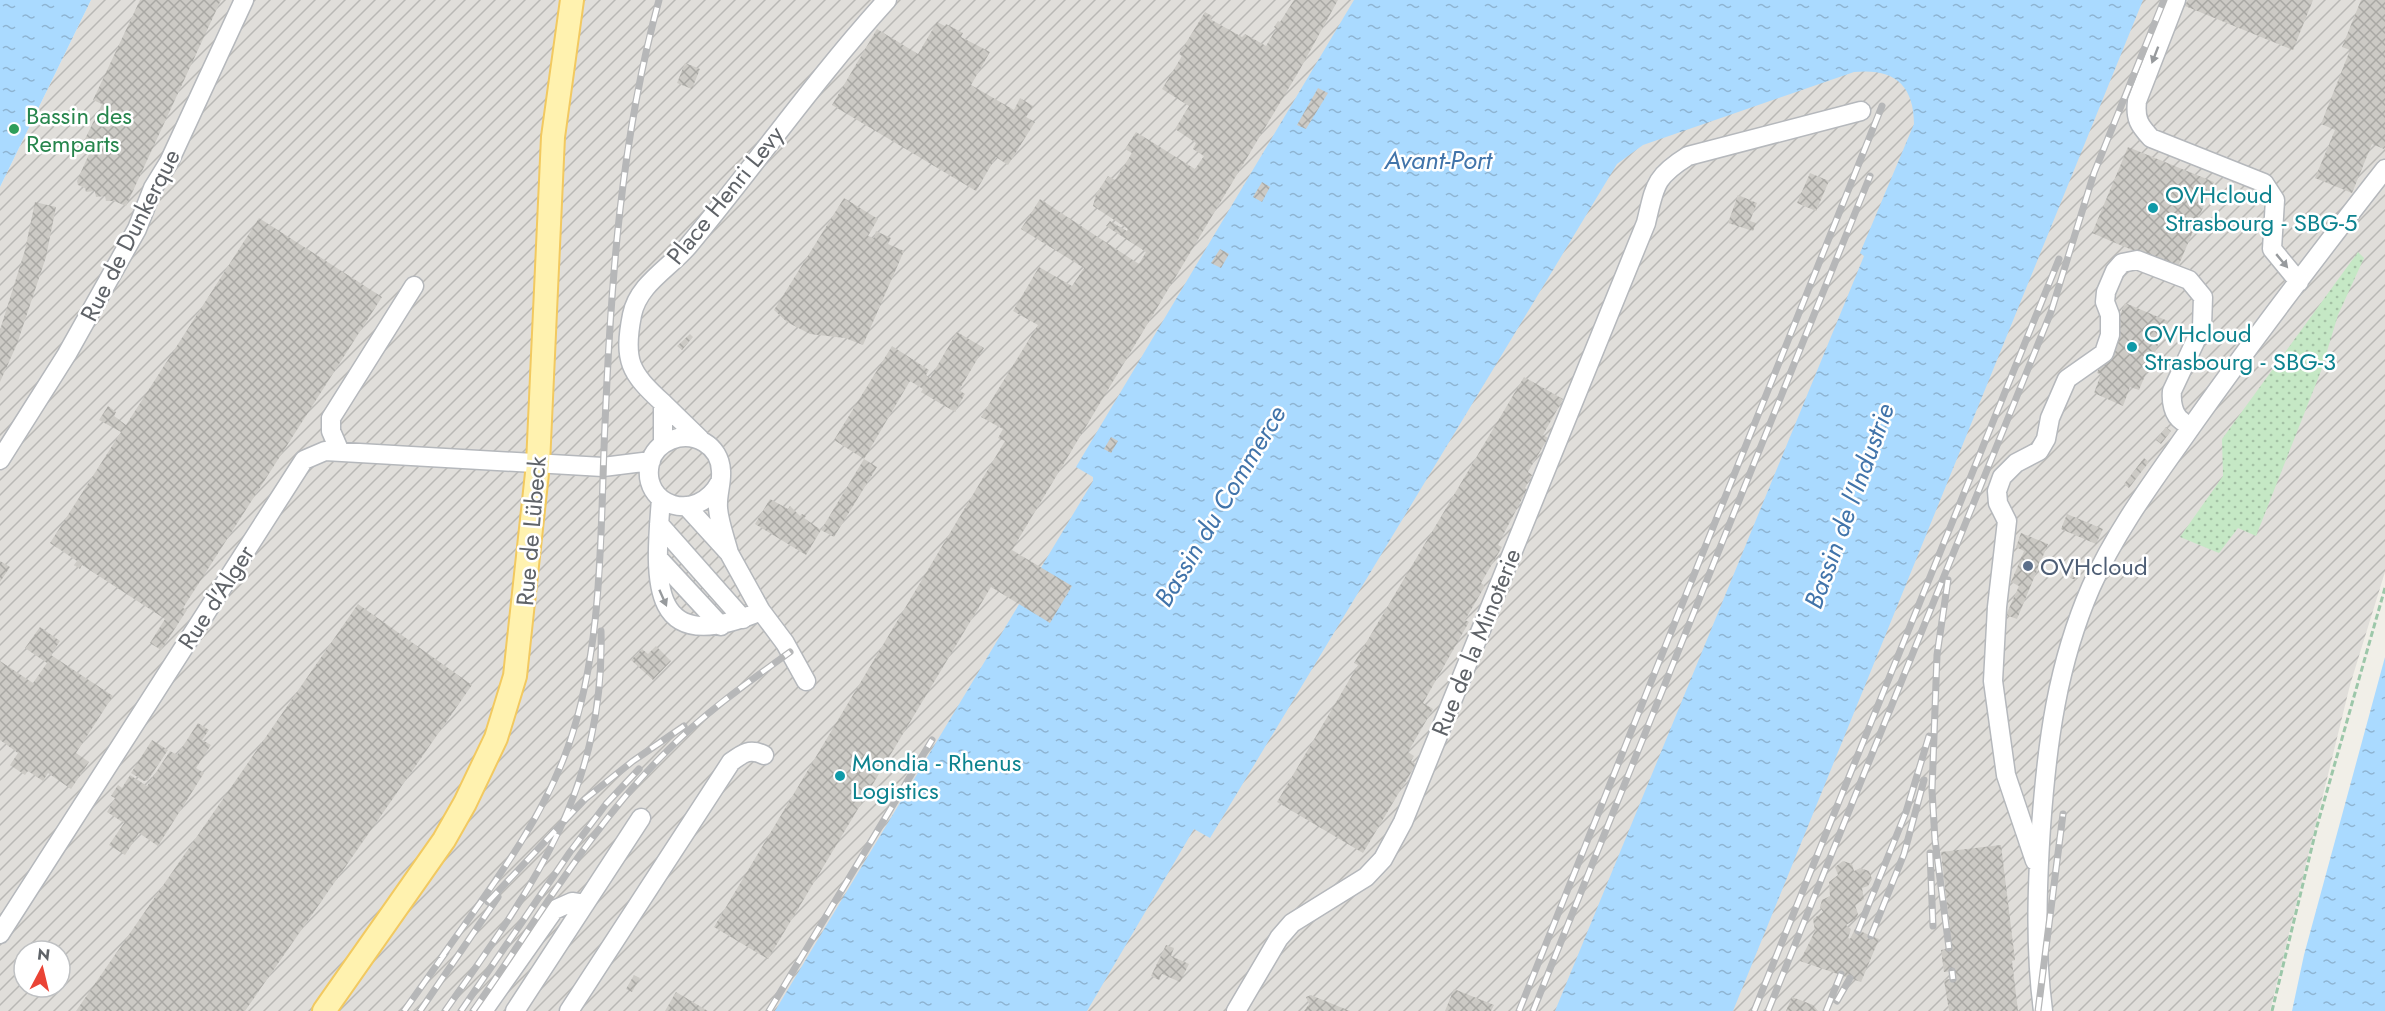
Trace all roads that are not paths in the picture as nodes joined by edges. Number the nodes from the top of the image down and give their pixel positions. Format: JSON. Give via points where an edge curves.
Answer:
{"nodes":[{"id":1,"x":244,"y":0,"type":"edge"},
{"id":2,"x":572,"y":0,"type":"edge"},
{"id":3,"x":887,"y":0,"type":"edge"},
{"id":4,"x":2176,"y":0,"type":"edge"},
{"id":5,"x":1861,"y":111,"type":"dead end"},
{"id":6,"x":2385,"y":169,"type":"edge"},
{"id":7,"x":2300,"y":282,"type":"junction"},
{"id":8,"x":414,"y":286,"type":"dead end"},
{"id":9,"x":663,"y":402,"type":"junction"},
{"id":10,"x":2182,"y":421,"type":"dead end"},
{"id":11,"x":700,"y":439,"type":"junction"},
{"id":12,"x":663,"y":444,"type":"junction"},
{"id":13,"x":340,"y":452,"type":"junction"},
{"id":14,"x":0,"y":460,"type":"edge"},
{"id":15,"x":651,"y":461,"type":"junction"},
{"id":16,"x":538,"y":465,"type":"junction"},
{"id":17,"x":603,"y":467,"type":"junction"},
{"id":18,"x":720,"y":482,"type":"junction"},
{"id":19,"x":657,"y":493,"type":"junction"},
{"id":20,"x":688,"y":508,"type":"junction"},
{"id":21,"x":659,"y":524,"type":"junction"},
{"id":22,"x":729,"y":552,"type":"junction"},
{"id":23,"x":659,"y":559,"type":"junction"},
{"id":24,"x":761,"y":611,"type":"junction"},
{"id":25,"x":743,"y":618,"type":"junction"},
{"id":26,"x":721,"y":626,"type":"junction"},
{"id":27,"x":806,"y":681,"type":"dead end"},
{"id":28,"x":764,"y":755,"type":"dead end"},
{"id":29,"x":641,"y":818,"type":"dead end"},
{"id":30,"x":2038,"y":872,"type":"junction"},
{"id":31,"x":585,"y":904,"type":"junction"},
{"id":32,"x":0,"y":934,"type":"edge"},
{"id":33,"x":324,"y":1011,"type":"edge"},
{"id":34,"x":483,"y":1011,"type":"edge"},
{"id":35,"x":515,"y":1011,"type":"edge"},
{"id":36,"x":569,"y":1011,"type":"edge"},
{"id":37,"x":1236,"y":1011,"type":"edge"},
{"id":38,"x":2043,"y":1011,"type":"edge"}],
"edges":[{"from":1,"to":14,"type":"street","name":"Rue de Dunkerque","via":[[137,229],[67,354]]},
{"from":2,"to":16,"type":"main road","name":"Rue de Lübeck","via":[[553,137]]},
{"from":3,"to":9,"type":"street","name":"Place Henri Levy","via":[[835,57],[687,248],[637,299],[630,339],[632,369]]},
{"from":4,"to":7,"type":"street","one_way":true,"via":[[2137,101],[2139,125],[2151,138],[2264,183],[2275,200],[2272,249]]},
{"from":5,"to":37,"type":"street","name":"Rue de la Minoterie","via":[[1688,156],[1667,169],[1655,185],[1646,223],[1403,822],[1383,859],[1366,877],[1292,923]]},
{"from":6,"to":7,"type":"street"},
{"from":7,"to":30,"type":"street","via":[[2146,491],[2110,549],[2076,627],[2056,693]]},
{"from":8,"to":13,"type":"street","via":[[332,418],[331,431]]},
{"from":9,"to":11,"type":"street","name":"Place Henri Levy"},
{"from":9,"to":12,"type":"street"},
{"from":10,"to":30,"type":"street","via":[[2171,402],[2172,392],[2202,327],[2203,297],[2188,280],[2138,260],[2122,263],[2106,292],[2110,335],[2104,353],[2067,379],[2039,451],[2016,463],[2001,477],[1997,491],[2007,521],[1997,607],[1994,681],[2006,775]]},
{"from":11,"to":12,"type":"street","via":[[681,436]]},
{"from":11,"to":18,"type":"street","via":[[709,444],[718,458]]},
{"from":12,"to":15,"type":"street"},
{"from":13,"to":16,"type":"street","name":"Rue d'Alger"},
{"from":13,"to":32,"type":"street","name":"Rue d'Alger","via":[[325,450],[304,460]]},
{"from":15,"to":17,"type":"street"},
{"from":15,"to":19,"type":"street","via":[[649,475]]},
{"from":16,"to":17,"type":"street","name":"Rue d'Alger"},
{"from":16,"to":33,"type":"main road","name":"Rue de Lübeck","via":[[520,645],[496,738],[444,840]]},
{"from":17,"to":19,"type":"street","via":[[640,479]]},
{"from":18,"to":20,"type":"street","via":[[702,504]]},
{"from":18,"to":22,"type":"street","via":[[718,507]]},
{"from":19,"to":20,"type":"street","via":[[674,506]]},
{"from":19,"to":21,"type":"street"},
{"from":20,"to":22,"type":"street"},
{"from":21,"to":23,"type":"street"},
{"from":21,"to":25,"type":"street"},
{"from":22,"to":24,"type":"street"},
{"from":23,"to":26,"type":"street"},
{"from":23,"to":26,"type":"street","one_way":true,"via":[[659,589],[673,614],[690,626]]},
{"from":24,"to":25,"type":"street"},
{"from":24,"to":27,"type":"street"},
{"from":25,"to":26,"type":"street"},
{"from":28,"to":36,"type":"street","via":[[745,752],[731,762]]},
{"from":29,"to":31,"type":"street"},
{"from":30,"to":38,"type":"street","via":[[2037,953]]},
{"from":31,"to":34,"type":"street","via":[[572,902],[554,910]]},
{"from":31,"to":35,"type":"street"}]}
